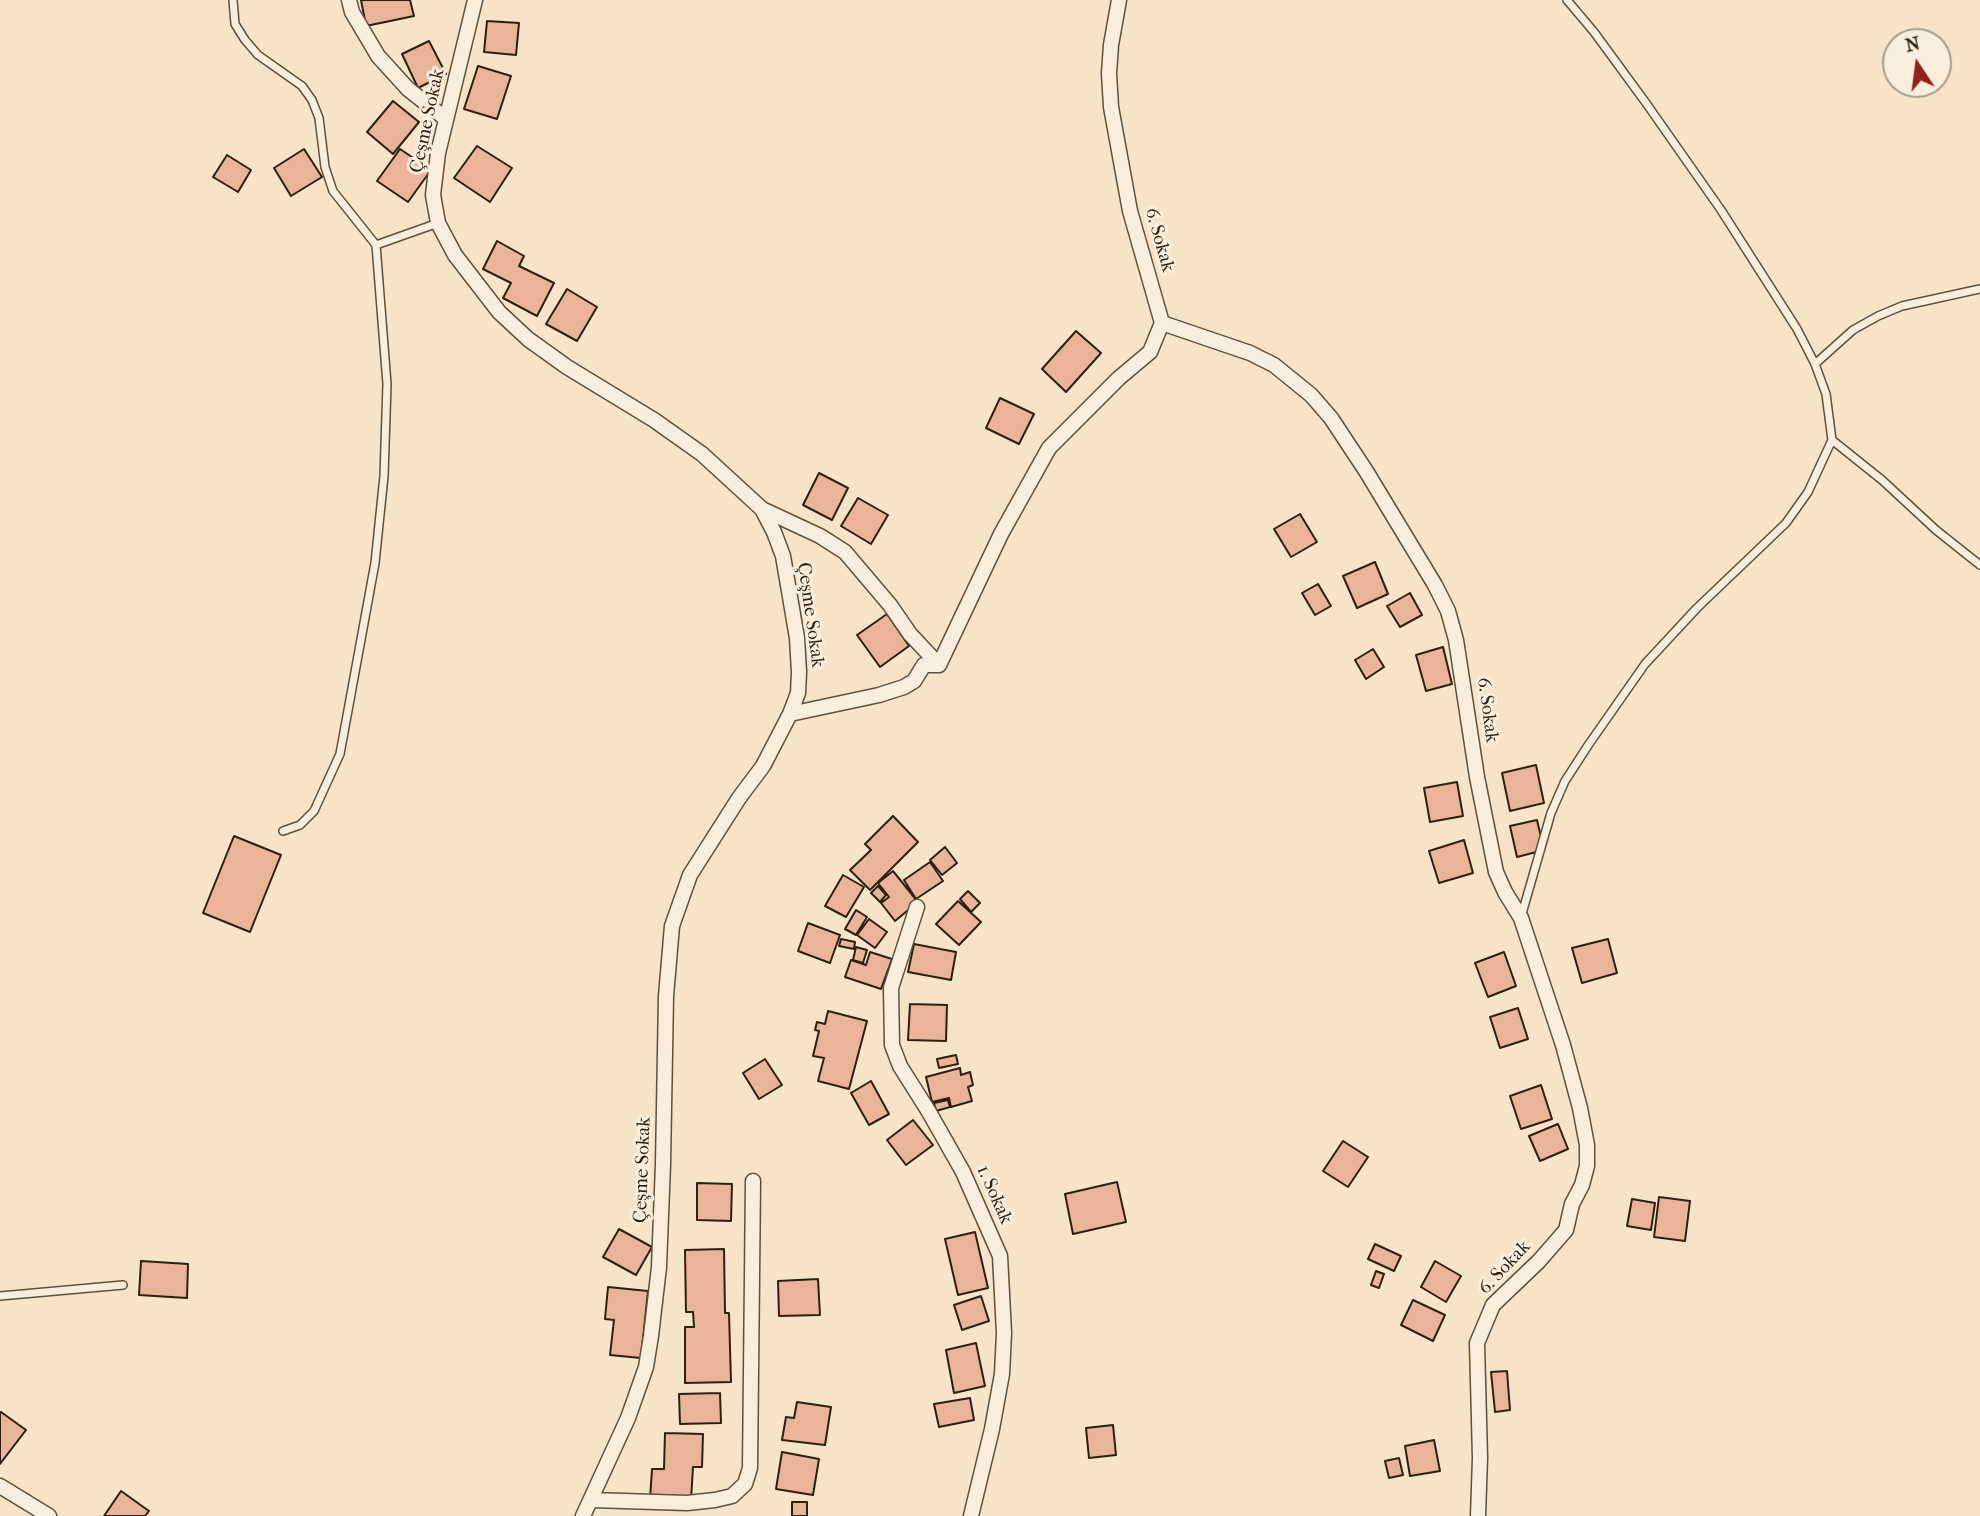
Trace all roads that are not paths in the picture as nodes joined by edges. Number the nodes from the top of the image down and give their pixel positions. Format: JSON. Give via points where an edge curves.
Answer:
{"nodes":[{"id":1,"x":233,"y":0,"type":"edge"},
{"id":2,"x":349,"y":0,"type":"edge"},
{"id":3,"x":475,"y":0,"type":"edge"},
{"id":4,"x":1119,"y":0,"type":"edge"},
{"id":5,"x":1567,"y":0,"type":"edge"},
{"id":6,"x":446,"y":119,"type":"junction"},
{"id":7,"x":438,"y":223,"type":"junction"},
{"id":8,"x":376,"y":245,"type":"junction"},
{"id":9,"x":1980,"y":289,"type":"edge"},
{"id":10,"x":1162,"y":323,"type":"junction"},
{"id":11,"x":1815,"y":364,"type":"junction"},
{"id":12,"x":1832,"y":440,"type":"junction"},
{"id":13,"x":762,"y":509,"type":"junction"},
{"id":14,"x":1980,"y":565,"type":"edge"},
{"id":15,"x":939,"y":665,"type":"junction"},
{"id":16,"x":790,"y":713,"type":"junction"},
{"id":17,"x":284,"y":831,"type":"dead end"},
{"id":18,"x":917,"y":908,"type":"dead end"},
{"id":19,"x":1521,"y":918,"type":"junction"},
{"id":20,"x":752,"y":1181,"type":"dead end"},
{"id":21,"x":123,"y":1286,"type":"dead end"},
{"id":22,"x":0,"y":1296,"type":"edge"},
{"id":23,"x":0,"y":1486,"type":"edge"},
{"id":24,"x":592,"y":1500,"type":"junction"},
{"id":25,"x":49,"y":1516,"type":"edge"},
{"id":26,"x":583,"y":1516,"type":"edge"},
{"id":27,"x":971,"y":1516,"type":"edge"},
{"id":28,"x":1478,"y":1516,"type":"edge"}],
"edges":[{"from":1,"to":8,"type":"lane","via":[[235,24],[245,40],[258,55],[302,86],[312,100],[333,191]]},
{"from":2,"to":6,"type":"street","via":[[378,56],[408,89]]},
{"from":3,"to":6,"type":"street","name":"Çeşme Sokak"},
{"from":4,"to":10,"type":"street","name":"6. Sokak","via":[[1111,45],[1111,107],[1130,211]]},
{"from":5,"to":11,"type":"lane","via":[[1721,210]]},
{"from":6,"to":7,"type":"street","name":"Çeşme Sokak","via":[[433,195]]},
{"from":7,"to":8,"type":"lane"},
{"from":7,"to":13,"type":"street","name":"Çeşme Sokak","via":[[461,264],[499,312],[528,339],[702,454]]},
{"from":8,"to":17,"type":"lane","via":[[387,384],[375,563],[340,754],[314,811],[300,825]]},
{"from":9,"to":11,"type":"lane","via":[[1902,306],[1878,316],[1853,330]]},
{"from":10,"to":15,"type":"street","via":[[1150,352],[1049,448],[1001,534]]},
{"from":10,"to":19,"type":"street","name":"6. Sokak","via":[[1250,353],[1274,365],[1311,395],[1366,471],[1431,577],[1457,640],[1491,851],[1505,892]]},
{"from":11,"to":12,"type":"lane","via":[[1826,394]]},
{"from":12,"to":14,"type":"lane"},
{"from":12,"to":19,"type":"lane","via":[[1808,492],[1786,523],[1645,664],[1565,781]]},
{"from":13,"to":15,"type":"street","via":[[845,552]]},
{"from":13,"to":16,"type":"street","name":"Çeşme Sokak","via":[[783,556],[797,638],[798,693]]},
{"from":15,"to":16,"type":"street","via":[[924,665],[904,687]]},
{"from":16,"to":24,"type":"street","name":"Çeşme Sokak","via":[[763,766],[690,875],[672,926],[659,1267],[651,1336],[646,1367],[628,1418]]},
{"from":18,"to":27,"type":"street","name":"1. Sokak","via":[[891,988],[892,1045],[963,1172],[1000,1256],[1002,1374]]},
{"from":19,"to":28,"type":"street","name":"6. Sokak","via":[[1580,1108],[1587,1166],[1566,1230],[1493,1306],[1477,1343]]},
{"from":20,"to":24,"type":"street","via":[[750,1468],[745,1484],[732,1496],[687,1503]]},
{"from":21,"to":22,"type":"lane"},
{"from":23,"to":25,"type":"street"},
{"from":24,"to":26,"type":"street","name":"Çeşme Sokak"}]}
